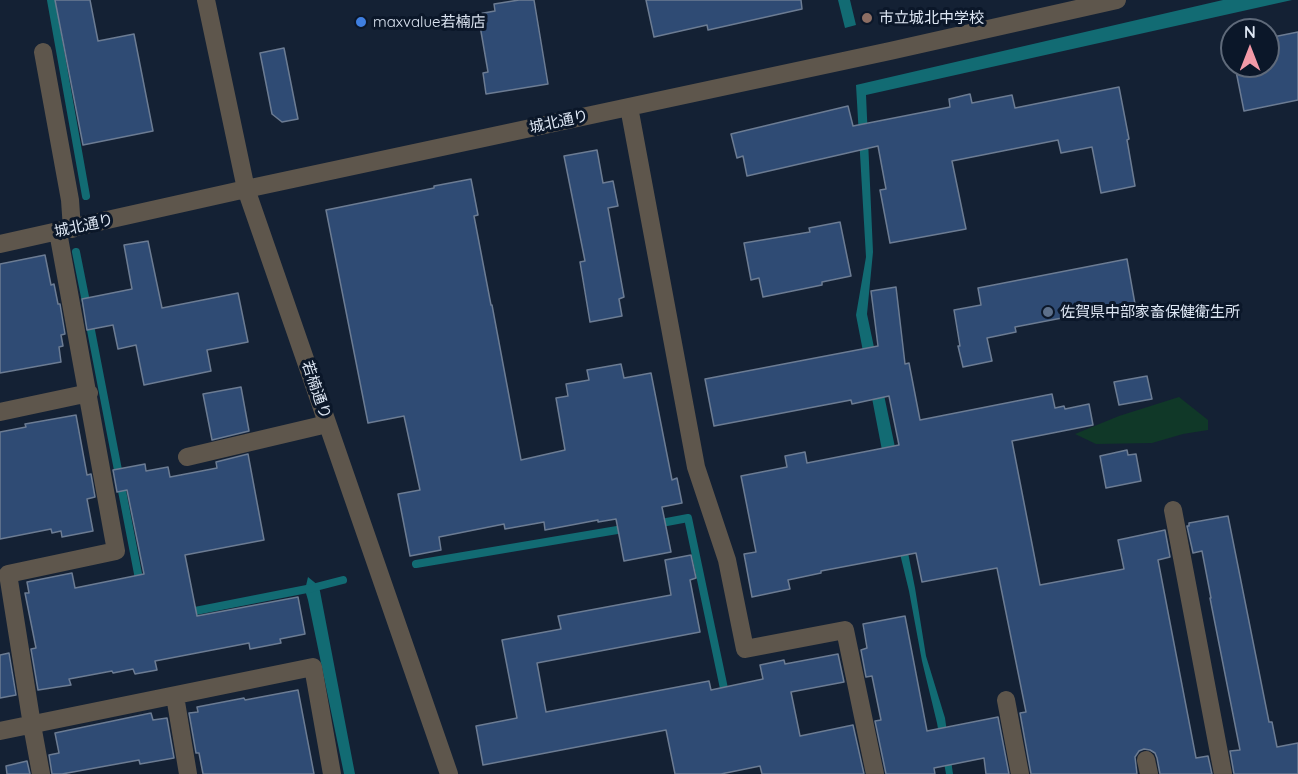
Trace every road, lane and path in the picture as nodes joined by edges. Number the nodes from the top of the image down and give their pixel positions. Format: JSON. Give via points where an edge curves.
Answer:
{"nodes":[{"id":1,"x":206,"y":0,"type":"edge"},
{"id":2,"x":1117,"y":0,"type":"edge"},
{"id":3,"x":1044,"y":8,"type":"edge"},
{"id":4,"x":43,"y":52,"type":"dead end"},
{"id":5,"x":629,"y":107,"type":"junction"},
{"id":6,"x":246,"y":189,"type":"junction"},
{"id":7,"x":65,"y":230,"type":"junction"},
{"id":8,"x":0,"y":244,"type":"edge"},
{"id":9,"x":88,"y":393,"type":"junction"},
{"id":10,"x":0,"y":412,"type":"edge"},
{"id":11,"x":327,"y":424,"type":"junction"},
{"id":12,"x":187,"y":457,"type":"dead end"},
{"id":13,"x":1173,"y":510,"type":"dead end"},
{"id":14,"x":175,"y":696,"type":"junction"},
{"id":15,"x":1006,"y":700,"type":"dead end"},
{"id":16,"x":32,"y":725,"type":"junction"},
{"id":17,"x":0,"y":732,"type":"edge"},
{"id":18,"x":41,"y":774,"type":"edge"},
{"id":19,"x":188,"y":774,"type":"edge"},
{"id":20,"x":332,"y":774,"type":"edge"},
{"id":21,"x":448,"y":774,"type":"edge"},
{"id":22,"x":875,"y":774,"type":"edge"},
{"id":23,"x":1020,"y":774,"type":"edge"},
{"id":24,"x":1223,"y":774,"type":"edge"}],
"edges":[{"from":1,"to":6,"type":"street","name":"若楠通り"},
{"from":2,"to":3,"type":"street","name":"城北通り"},
{"from":3,"to":5,"type":"street","name":"城北通り"},
{"from":4,"to":7,"type":"street","via":[[70,200]]},
{"from":5,"to":6,"type":"street","name":"城北通り"},
{"from":5,"to":22,"type":"street","via":[[696,467],[727,560],[745,649],[844,630]]},
{"from":6,"to":7,"type":"street","name":"城北通り"},
{"from":6,"to":11,"type":"street","name":"若楠通り"},
{"from":7,"to":8,"type":"street","name":"城北通り"},
{"from":7,"to":9,"type":"street"},
{"from":9,"to":10,"type":"street"},
{"from":9,"to":16,"type":"street","via":[[116,551],[8,574]]},
{"from":11,"to":12,"type":"street"},
{"from":11,"to":21,"type":"street","name":"若楠通り"},
{"from":13,"to":24,"type":"street"},
{"from":14,"to":16,"type":"street"},
{"from":14,"to":19,"type":"street"},
{"from":14,"to":20,"type":"street","via":[[313,667]]},
{"from":15,"to":23,"type":"street"},
{"from":16,"to":17,"type":"street"},
{"from":16,"to":18,"type":"street"}]}
